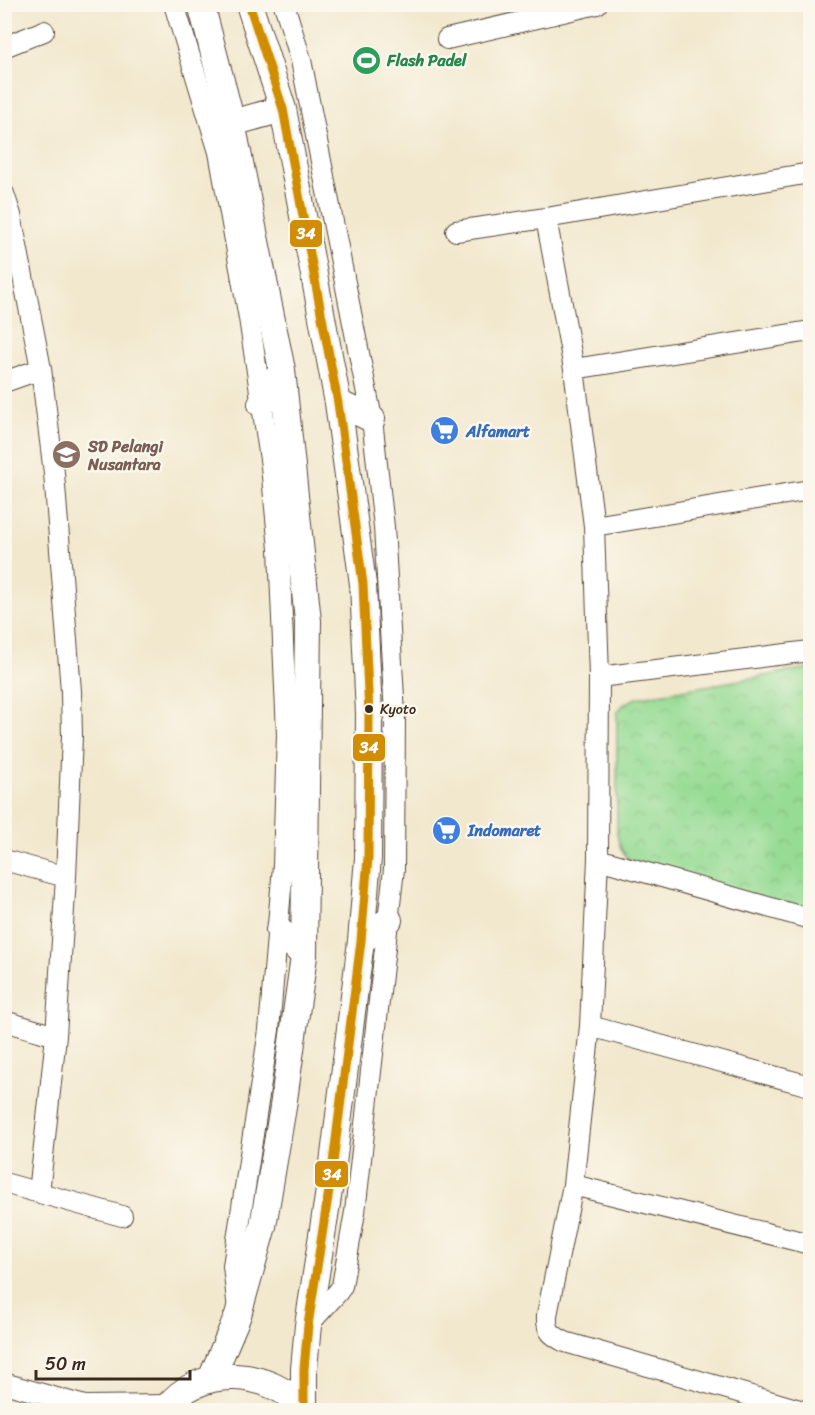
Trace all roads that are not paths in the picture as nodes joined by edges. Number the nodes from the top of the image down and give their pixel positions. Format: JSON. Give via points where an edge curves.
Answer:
{"nodes":[{"id":1,"x":174,"y":4,"type":"edge"},
{"id":2,"x":201,"y":4,"type":"edge"},
{"id":3,"x":249,"y":4,"type":"edge"},
{"id":4,"x":284,"y":4,"type":"edge"},
{"id":5,"x":597,"y":4,"type":"edge"},
{"id":6,"x":552,"y":9,"type":"edge"},
{"id":7,"x":44,"y":31,"type":"dead end"},
{"id":8,"x":447,"y":39,"type":"dead end"},
{"id":9,"x":4,"y":47,"type":"edge"},
{"id":10,"x":283,"y":109,"type":"junction"},
{"id":11,"x":232,"y":123,"type":"junction"},
{"id":12,"x":810,"y":173,"type":"edge"},
{"id":13,"x":4,"y":194,"type":"edge"},
{"id":14,"x":8,"y":217,"type":"edge"},
{"id":15,"x":546,"y":218,"type":"junction"},
{"id":16,"x":456,"y":231,"type":"dead end"},
{"id":17,"x":810,"y":331,"type":"edge"},
{"id":18,"x":41,"y":369,"type":"junction"},
{"id":19,"x":574,"y":369,"type":"junction"},
{"id":20,"x":282,"y":370,"type":"junction"},
{"id":21,"x":4,"y":382,"type":"edge"},
{"id":22,"x":338,"y":403,"type":"junction"},
{"id":23,"x":261,"y":404,"type":"junction"},
{"id":24,"x":372,"y":419,"type":"junction"},
{"id":25,"x":810,"y":490,"type":"edge"},
{"id":26,"x":594,"y":526,"type":"junction"},
{"id":27,"x":810,"y":651,"type":"edge"},
{"id":28,"x":599,"y":677,"type":"junction"},
{"id":29,"x":4,"y":860,"type":"edge"},
{"id":30,"x":598,"y":860,"type":"junction"},
{"id":31,"x":66,"y":877,"type":"junction"},
{"id":32,"x":810,"y":919,"type":"edge"},
{"id":33,"x":389,"y":920,"type":"junction"},
{"id":34,"x":279,"y":930,"type":"junction"},
{"id":35,"x":361,"y":941,"type":"junction"},
{"id":36,"x":304,"y":956,"type":"junction"},
{"id":37,"x":4,"y":1021,"type":"edge"},
{"id":38,"x":590,"y":1026,"type":"junction"},
{"id":39,"x":56,"y":1036,"type":"junction"},
{"id":40,"x":810,"y":1086,"type":"edge"},
{"id":41,"x":4,"y":1183,"type":"edge"},
{"id":42,"x":573,"y":1185,"type":"junction"},
{"id":43,"x":39,"y":1193,"type":"junction"},
{"id":44,"x":122,"y":1216,"type":"dead end"},
{"id":45,"x":810,"y":1244,"type":"edge"},
{"id":46,"x":238,"y":1315,"type":"junction"},
{"id":47,"x":308,"y":1325,"type":"junction"},
{"id":48,"x":211,"y":1379,"type":"junction"},
{"id":49,"x":4,"y":1383,"type":"edge"},
{"id":50,"x":167,"y":1408,"type":"edge"},
{"id":51,"x":305,"y":1409,"type":"edge"},
{"id":52,"x":800,"y":1410,"type":"edge"}],
"edges":[{"from":1,"to":23,"type":"street","via":[[219,152]]},
{"from":2,"to":11,"type":"street"},
{"from":3,"to":10,"type":"street"},
{"from":4,"to":24,"type":"street","via":[[301,60]]},
{"from":5,"to":6,"type":"street"},
{"from":6,"to":8,"type":"street"},
{"from":7,"to":9,"type":"street"},
{"from":10,"to":11,"type":"street"},
{"from":10,"to":22,"type":"street"},
{"from":11,"to":20,"type":"street"},
{"from":12,"to":15,"type":"street"},
{"from":13,"to":14,"type":"street"},
{"from":14,"to":18,"type":"street"},
{"from":15,"to":16,"type":"street"},
{"from":15,"to":19,"type":"street"},
{"from":17,"to":19,"type":"street"},
{"from":18,"to":21,"type":"street"},
{"from":18,"to":31,"type":"street","via":[[54,473],[71,691]]},
{"from":19,"to":26,"type":"street"},
{"from":20,"to":23,"type":"street"},
{"from":20,"to":36,"type":"street","via":[[308,621]]},
{"from":22,"to":24,"type":"street"},
{"from":22,"to":35,"type":"street","via":[[363,584],[368,858]]},
{"from":23,"to":34,"type":"street","via":[[279,549],[287,734]]},
{"from":24,"to":33,"type":"street","via":[[384,527],[394,715],[394,869]]},
{"from":25,"to":26,"type":"street"},
{"from":26,"to":28,"type":"street"},
{"from":27,"to":28,"type":"street"},
{"from":28,"to":30,"type":"street"},
{"from":29,"to":31,"type":"street"},
{"from":30,"to":32,"type":"street"},
{"from":30,"to":38,"type":"street"},
{"from":31,"to":39,"type":"street"},
{"from":33,"to":35,"type":"street"},
{"from":33,"to":47,"type":"street","via":[[355,1212],[342,1286]]},
{"from":34,"to":36,"type":"street"},
{"from":34,"to":46,"type":"street","via":[[269,1030],[233,1266]]},
{"from":35,"to":47,"type":"street"},
{"from":36,"to":46,"type":"street","via":[[263,1226]]},
{"from":37,"to":39,"type":"street"},
{"from":38,"to":40,"type":"street"},
{"from":38,"to":42,"type":"street"},
{"from":39,"to":43,"type":"street"},
{"from":41,"to":43,"type":"street"},
{"from":42,"to":45,"type":"street"},
{"from":42,"to":52,"type":"street","via":[[547,1315],[551,1335]]},
{"from":43,"to":44,"type":"street"},
{"from":46,"to":48,"type":"street"},
{"from":47,"to":51,"type":"street"},
{"from":48,"to":50,"type":"street","via":[[188,1389]]},
{"from":48,"to":51,"type":"street","via":[[236,1376],[262,1380],[285,1391]]},
{"from":49,"to":50,"type":"street","via":[[85,1406]]}]}
